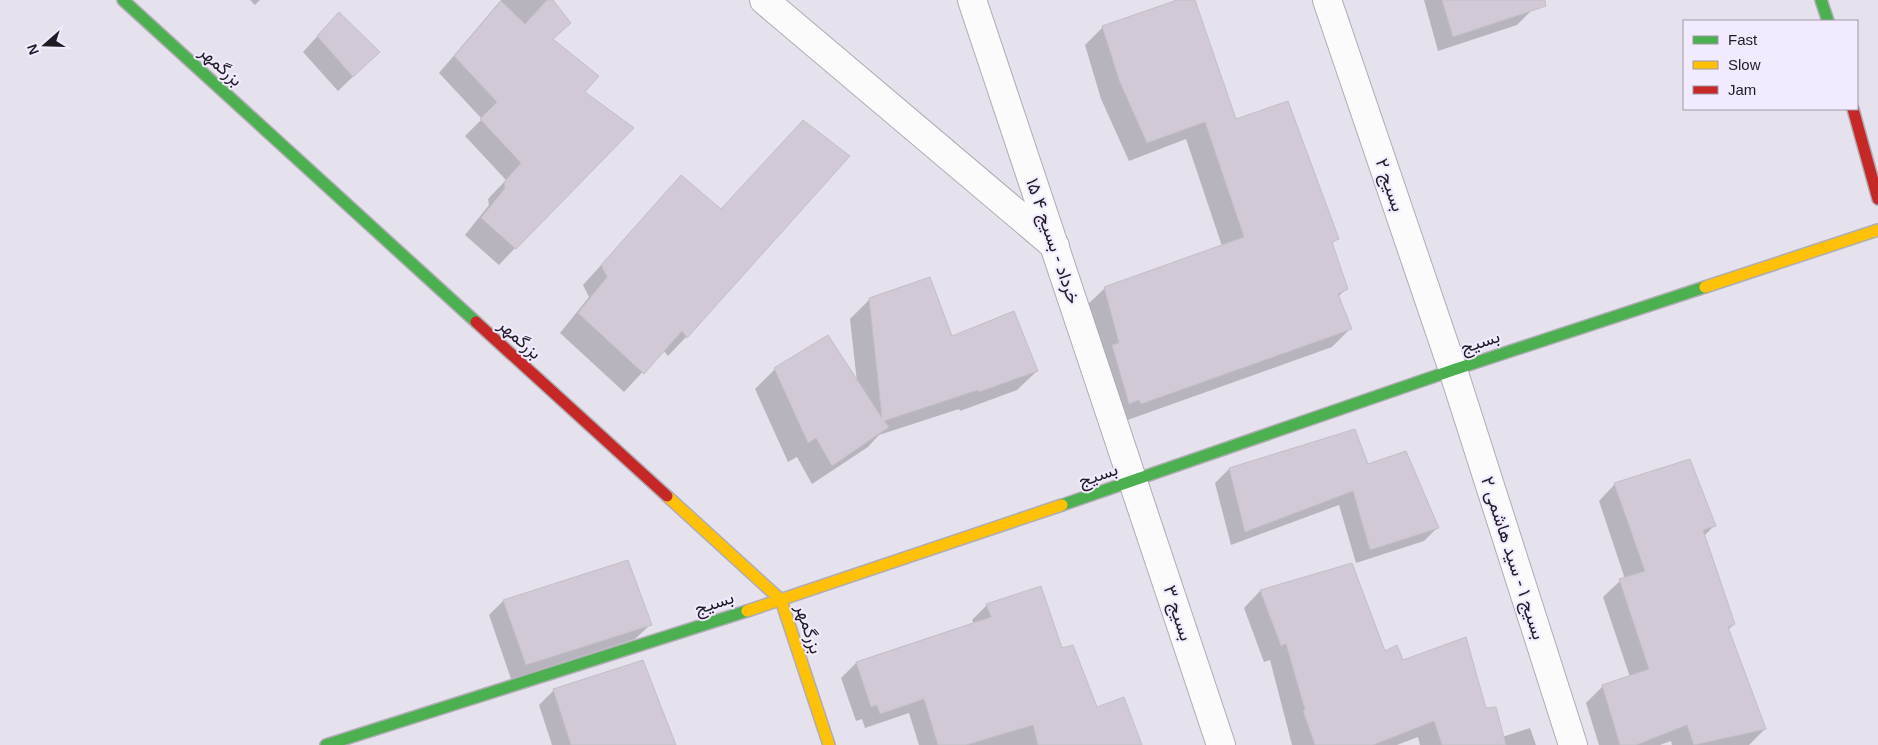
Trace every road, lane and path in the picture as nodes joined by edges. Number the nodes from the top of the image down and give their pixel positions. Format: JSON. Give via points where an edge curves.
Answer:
{"nodes":[{"id":1,"x":123,"y":0,"type":"edge"},
{"id":2,"x":764,"y":0,"type":"edge"},
{"id":3,"x":972,"y":0,"type":"edge"},
{"id":4,"x":1327,"y":0,"type":"edge"},
{"id":5,"x":1821,"y":0,"type":"edge"},
{"id":6,"x":1828,"y":20,"type":"edge"},
{"id":7,"x":1853,"y":110,"type":"edge"},
{"id":8,"x":1878,"y":200,"type":"edge"},
{"id":9,"x":1878,"y":230,"type":"edge"},
{"id":10,"x":1055,"y":246,"type":"junction"},
{"id":11,"x":1453,"y":370,"type":"junction"},
{"id":12,"x":1135,"y":481,"type":"junction"},
{"id":13,"x":781,"y":600,"type":"junction"},
{"id":14,"x":326,"y":745,"type":"edge"},
{"id":15,"x":829,"y":745,"type":"edge"},
{"id":16,"x":1221,"y":745,"type":"edge"},
{"id":17,"x":1573,"y":745,"type":"edge"}],
"edges":[{"from":1,"to":13,"type":"street","name":"بزرگمهر"},
{"from":2,"to":10,"type":"street"},
{"from":3,"to":10,"type":"street","name":"۱۵ خرداد - بسیج ۴"},
{"from":4,"to":11,"type":"street","name":"بسیج ۲"},
{"from":5,"to":6,"type":"street"},
{"from":7,"to":8,"type":"street"},
{"from":9,"to":11,"type":"street","name":"بسیج"},
{"from":10,"to":12,"type":"street","name":"۱۵ خرداد - بسیج ۴"},
{"from":11,"to":12,"type":"street","name":"بسیج"},
{"from":11,"to":17,"type":"street","name":"بسیج ۱ - سید هاشمی ۲"},
{"from":12,"to":13,"type":"street","name":"بسیج"},
{"from":12,"to":16,"type":"street","name":"بسیج ۳"},
{"from":13,"to":14,"type":"street","name":"بسیج"},
{"from":13,"to":15,"type":"street","name":"بزرگمهر"}]}
